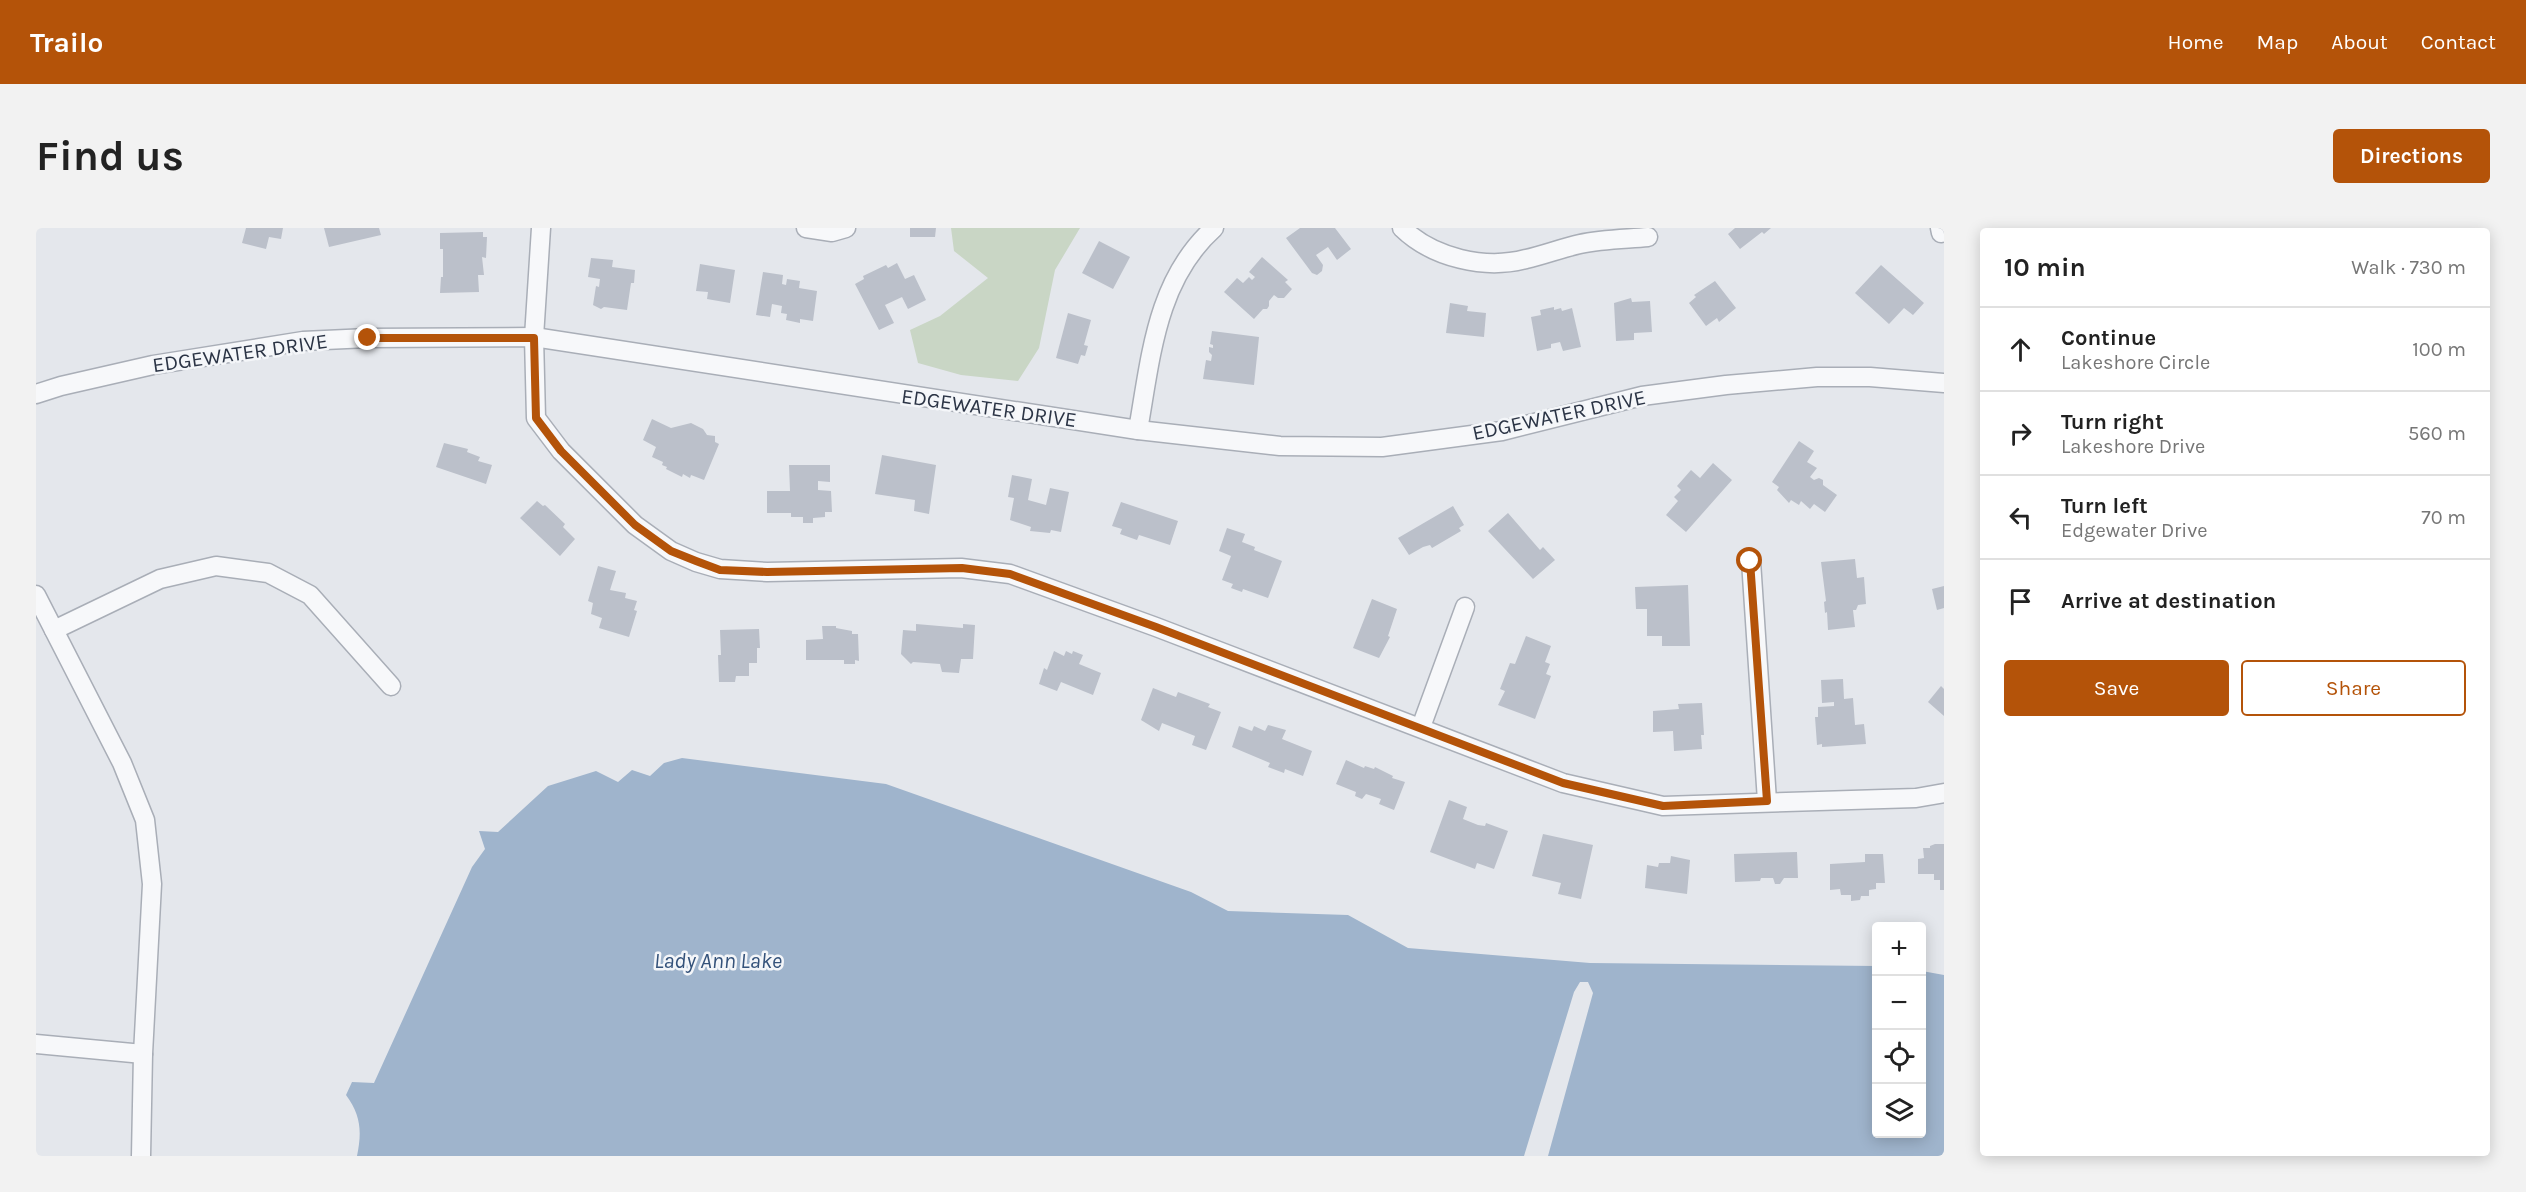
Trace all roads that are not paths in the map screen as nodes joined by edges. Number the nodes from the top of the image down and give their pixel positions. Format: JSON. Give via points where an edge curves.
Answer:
{"nodes":[{"id":1,"x":541,"y":228,"type":"edge"},
{"id":2,"x":806,"y":228,"type":"edge"},
{"id":3,"x":846,"y":228,"type":"edge"},
{"id":4,"x":1214,"y":228,"type":"edge"},
{"id":5,"x":1402,"y":228,"type":"edge"},
{"id":6,"x":1648,"y":237,"type":"dead end"},
{"id":7,"x":534,"y":338,"type":"junction"},
{"id":8,"x":1944,"y":383,"type":"edge"},
{"id":9,"x":36,"y":394,"type":"edge"},
{"id":10,"x":1137,"y":430,"type":"junction"},
{"id":11,"x":1750,"y":561,"type":"dead end"},
{"id":12,"x":36,"y":595,"type":"edge"},
{"id":13,"x":1465,"y":607,"type":"dead end"},
{"id":14,"x":54,"y":630,"type":"junction"},
{"id":15,"x":392,"y":686,"type":"dead end"},
{"id":16,"x":1420,"y":727,"type":"junction"},
{"id":17,"x":1944,"y":793,"type":"edge"},
{"id":18,"x":1767,"y":801,"type":"junction"},
{"id":19,"x":36,"y":1044,"type":"edge"},
{"id":20,"x":143,"y":1054,"type":"junction"},
{"id":21,"x":141,"y":1156,"type":"edge"}],
"edges":[{"from":1,"to":7,"type":"street"},
{"from":2,"to":3,"type":"street","via":[[832,232]]},
{"from":4,"to":10,"type":"street","via":[[1185,261],[1159,315]]},
{"from":5,"to":6,"type":"street","via":[[1415,240],[1455,258],[1495,264],[1581,244]]},
{"from":7,"to":9,"type":"street","name":"EDGEWATER DRIVE","via":[[303,341],[153,365]]},
{"from":7,"to":10,"type":"street","name":"EDGEWATER DRIVE"},
{"from":7,"to":16,"type":"street","via":[[536,418],[561,451],[635,525],[671,551],[720,570],[962,568],[1010,574]]},
{"from":8,"to":10,"type":"street","name":"EDGEWATER DRIVE","via":[[1817,377],[1726,384],[1642,396],[1502,431],[1382,447],[1280,446]]},
{"from":11,"to":18,"type":"street"},
{"from":12,"to":14,"type":"street"},
{"from":13,"to":16,"type":"street"},
{"from":14,"to":15,"type":"street","via":[[160,579],[216,566],[268,573],[310,595]]},
{"from":14,"to":20,"type":"street","via":[[122,762],[145,820],[152,884]]},
{"from":16,"to":18,"type":"street","via":[[1563,783],[1663,806]]},
{"from":17,"to":18,"type":"street","via":[[1916,798]]},
{"from":19,"to":20,"type":"street"},
{"from":20,"to":21,"type":"street"}]}
